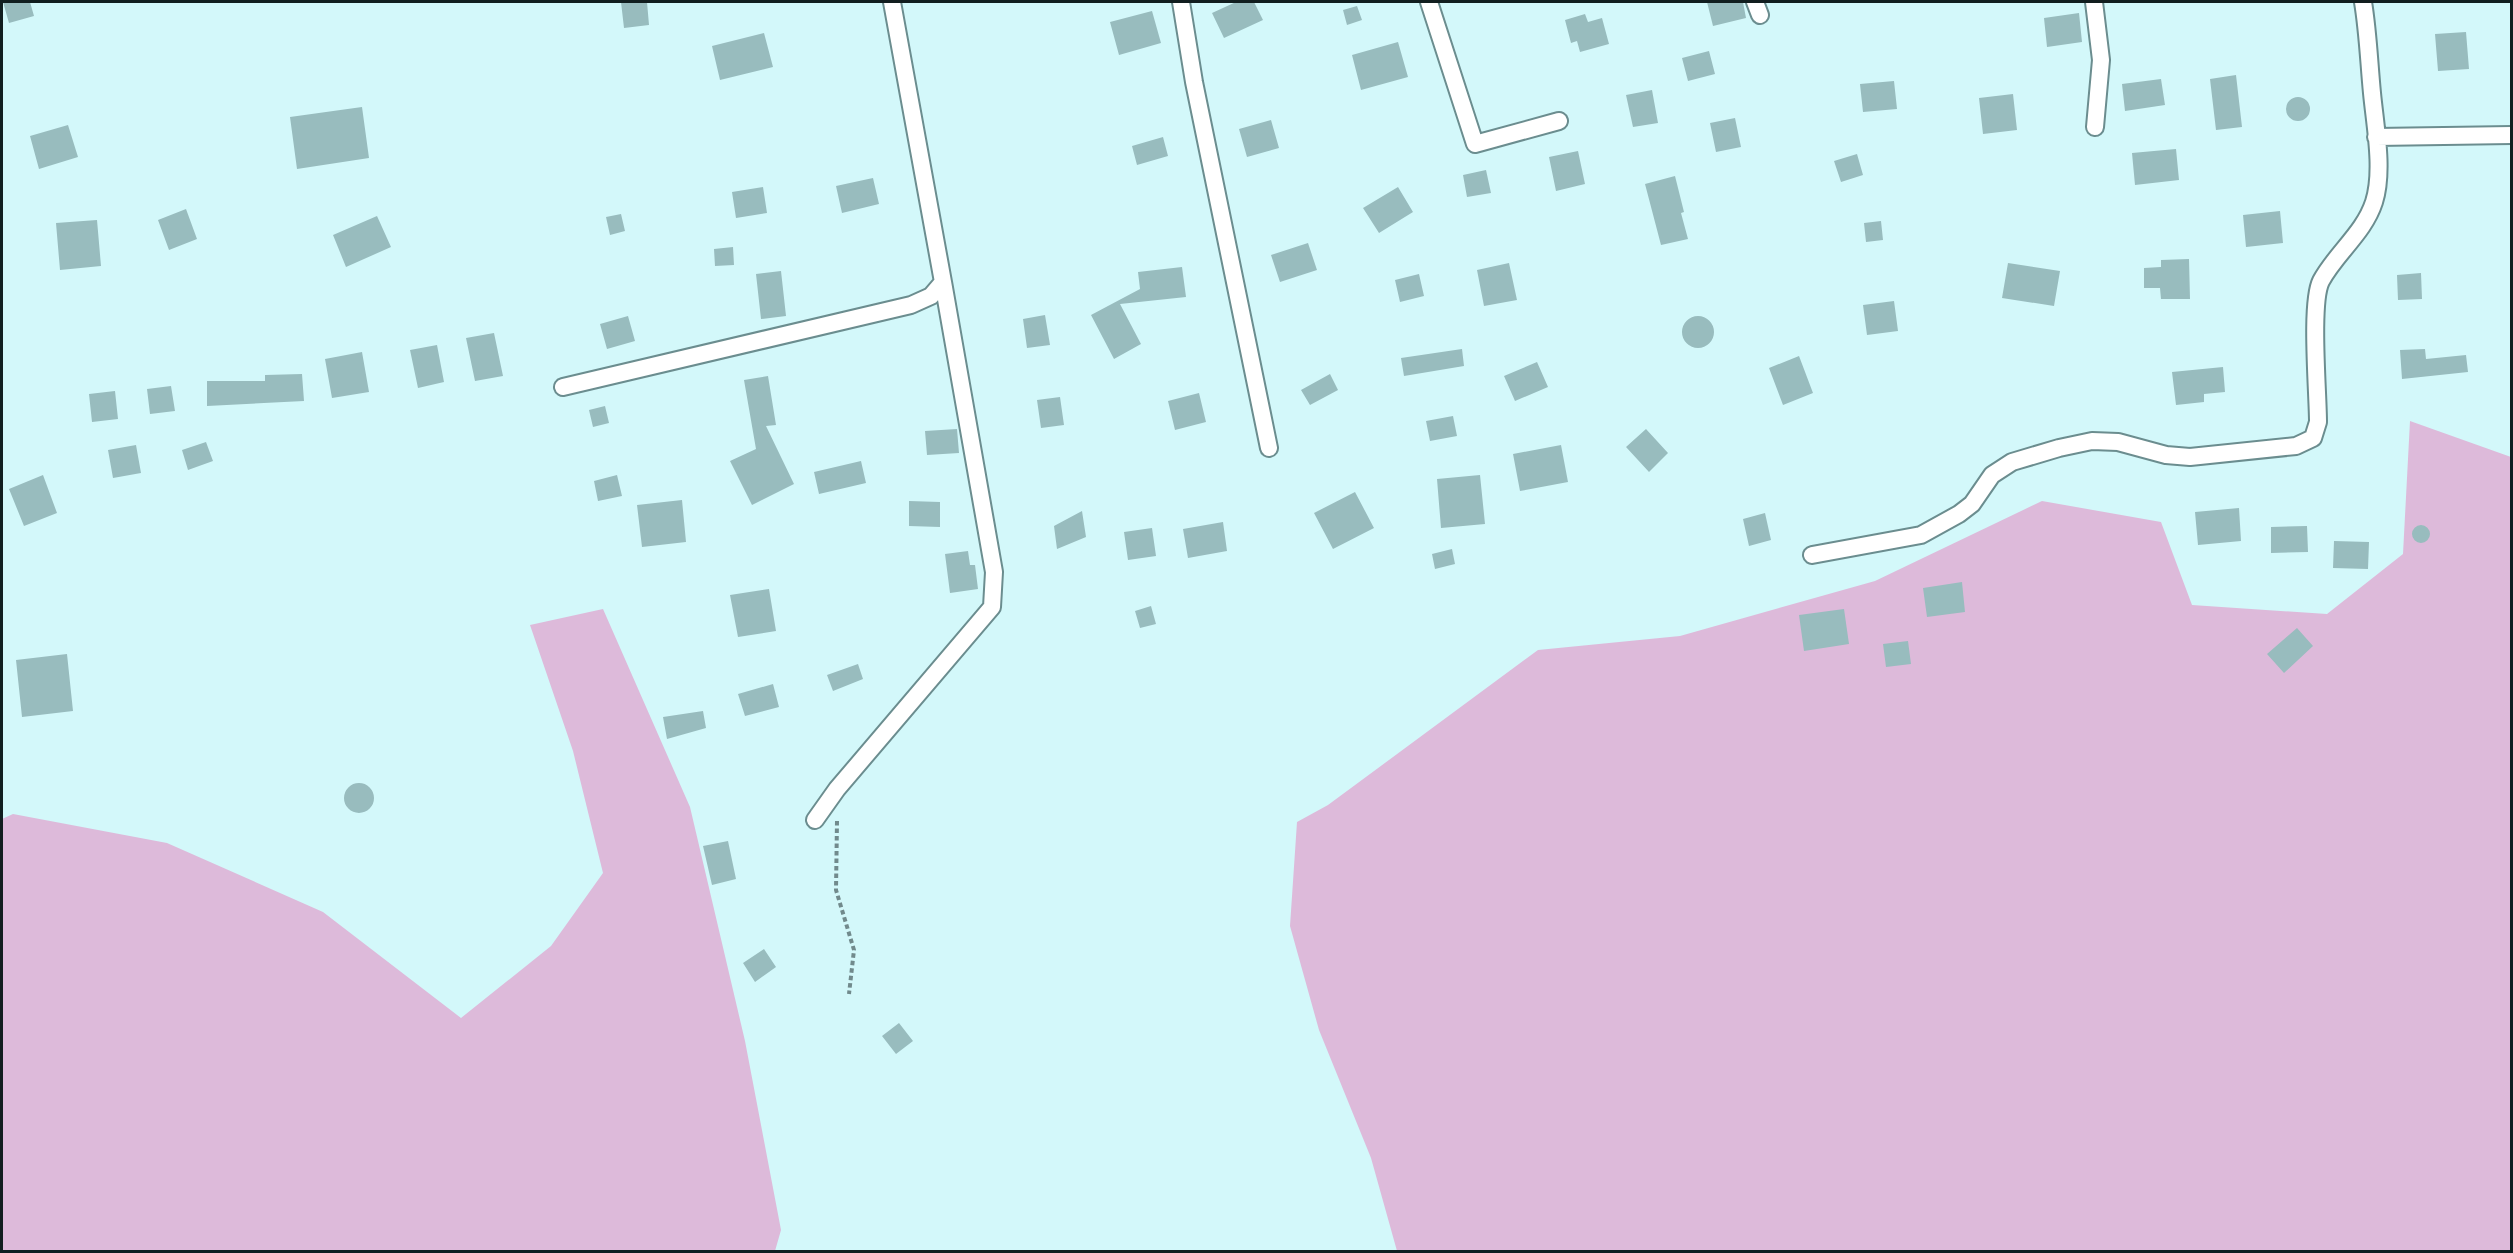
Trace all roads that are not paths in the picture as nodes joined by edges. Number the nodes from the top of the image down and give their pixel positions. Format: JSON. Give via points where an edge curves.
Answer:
{"nodes":[{"id":1,"x":892,"y":2,"type":"edge"},
{"id":2,"x":1181,"y":2,"type":"edge"},
{"id":3,"x":1429,"y":2,"type":"edge"},
{"id":4,"x":2094,"y":2,"type":"edge"},
{"id":5,"x":2363,"y":2,"type":"edge"},
{"id":6,"x":1559,"y":121,"type":"dead end"},
{"id":7,"x":2095,"y":127,"type":"dead end"},
{"id":8,"x":2511,"y":135,"type":"edge"},
{"id":9,"x":2376,"y":137,"type":"junction"},
{"id":10,"x":943,"y":282,"type":"junction"},
{"id":11,"x":563,"y":387,"type":"dead end"},
{"id":12,"x":1269,"y":448,"type":"dead end"},
{"id":13,"x":1812,"y":555,"type":"dead end"},
{"id":14,"x":815,"y":820,"type":"dead end"}],
"edges":[{"from":1,"to":10,"type":"street"},
{"from":2,"to":12,"type":"street"},
{"from":3,"to":6,"type":"street","via":[[1475,144]]},
{"from":4,"to":7,"type":"street","via":[[2101,60]]},
{"from":5,"to":9,"type":"street"},
{"from":8,"to":9,"type":"street"},
{"from":9,"to":13,"type":"street","via":[[2378,176],[2374,201],[2365,222],[2331,264],[2320,285],[2316,312],[2318,422],[2313,438],[2296,446],[2190,457],[2118,442],[2092,441],[2059,448],[2012,462],[1992,475],[1972,504],[1921,535]]},
{"from":10,"to":11,"type":"street","via":[[931,296],[911,305]]},
{"from":10,"to":14,"type":"street","via":[[994,572],[992,607]]}]}
